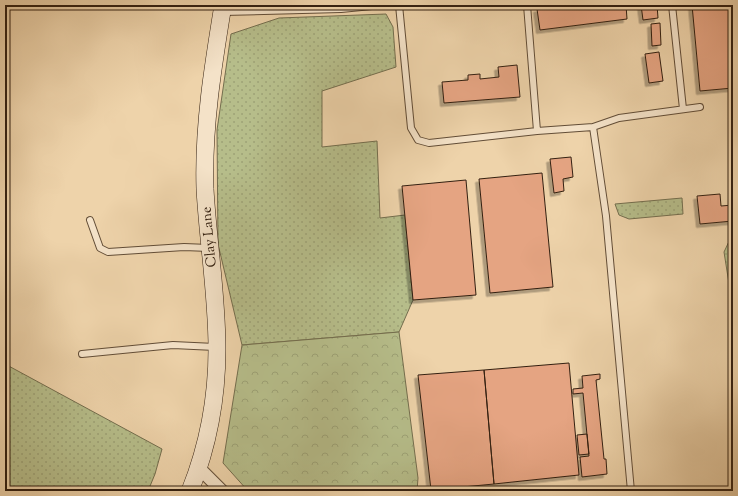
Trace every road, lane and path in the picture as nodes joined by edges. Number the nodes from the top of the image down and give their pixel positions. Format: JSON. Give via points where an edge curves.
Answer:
{"nodes":[{"id":1,"x":382,"y":5,"type":"edge"},
{"id":2,"x":399,"y":5,"type":"edge"},
{"id":3,"x":527,"y":5,"type":"edge"},
{"id":4,"x":672,"y":5,"type":"edge"},
{"id":5,"x":222,"y":8,"type":"edge"},
{"id":6,"x":700,"y":107,"type":"dead end"},
{"id":7,"x":683,"y":109,"type":"junction"},
{"id":8,"x":593,"y":127,"type":"junction"},
{"id":9,"x":537,"y":131,"type":"junction"},
{"id":10,"x":90,"y":220,"type":"dead end"},
{"id":11,"x":210,"y":248,"type":"junction"},
{"id":12,"x":217,"y":347,"type":"junction"},
{"id":13,"x":82,"y":354,"type":"dead end"},
{"id":14,"x":199,"y":468,"type":"junction"},
{"id":15,"x":190,"y":491,"type":"edge"},
{"id":16,"x":222,"y":491,"type":"edge"},
{"id":17,"x":631,"y":491,"type":"edge"}],
"edges":[{"from":1,"to":5,"type":"lane","via":[[341,9]]},
{"from":2,"to":9,"type":"lane","via":[[411,128],[418,140],[429,143]]},
{"from":3,"to":9,"type":"lane"},
{"from":4,"to":7,"type":"lane"},
{"from":5,"to":11,"type":"street","name":"Clay Lane","via":[[211,85],[205,156]]},
{"from":6,"to":7,"type":"lane"},
{"from":7,"to":8,"type":"lane","via":[[619,118]]},
{"from":8,"to":9,"type":"lane"},
{"from":8,"to":17,"type":"lane","via":[[606,216]]},
{"from":10,"to":11,"type":"lane","via":[[100,248],[108,252],[184,247]]},
{"from":11,"to":12,"type":"street","name":"Clay Lane"},
{"from":12,"to":13,"type":"lane","via":[[173,345]]},
{"from":12,"to":14,"type":"street","name":"Clay Lane","via":[[214,399]]},
{"from":14,"to":15,"type":"street","name":"Clay Lane"},
{"from":14,"to":16,"type":"street"}]}
